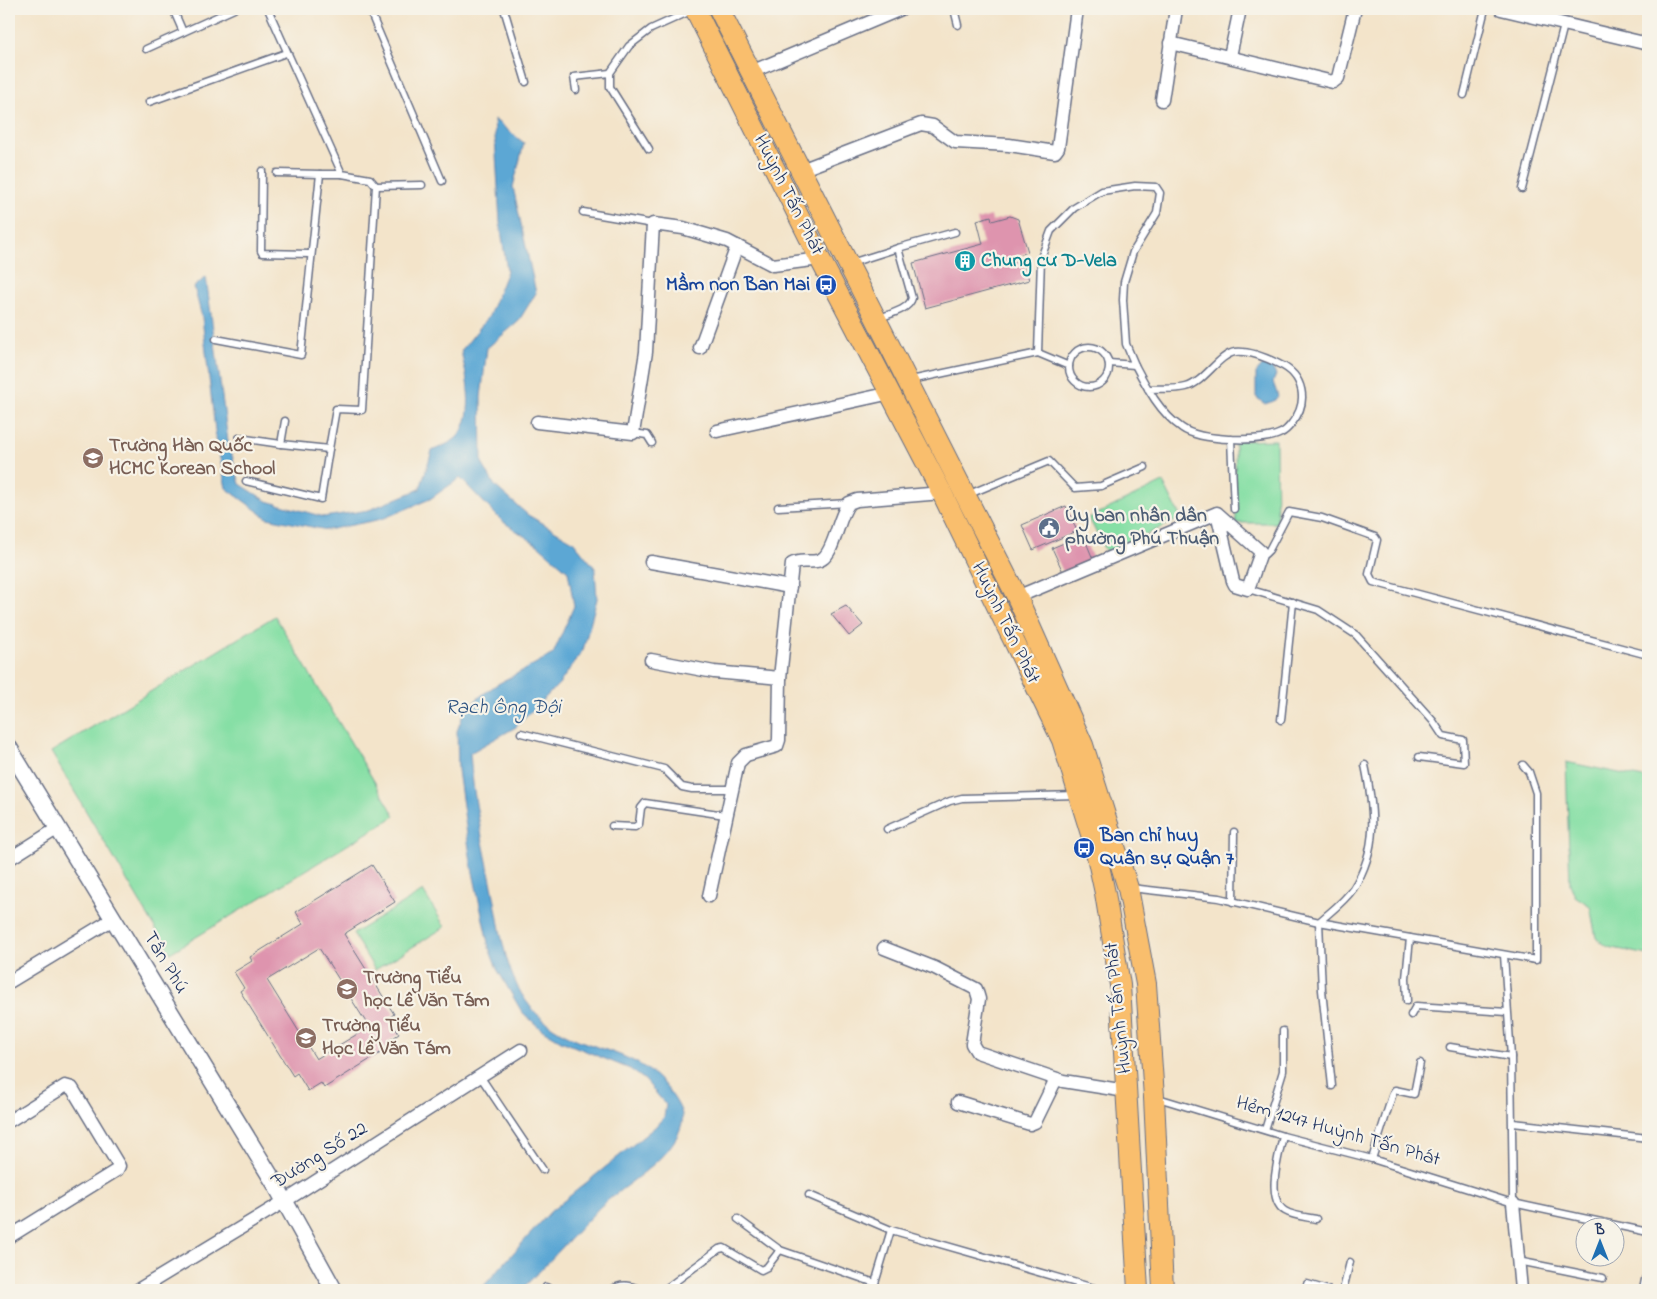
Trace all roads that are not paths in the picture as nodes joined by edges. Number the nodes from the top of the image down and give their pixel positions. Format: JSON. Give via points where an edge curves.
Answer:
{"nodes":[{"id":1,"x":173,"y":9,"type":"edge"},
{"id":2,"x":234,"y":9,"type":"edge"},
{"id":3,"x":268,"y":9,"type":"edge"},
{"id":4,"x":369,"y":9,"type":"edge"},
{"id":5,"x":504,"y":9,"type":"edge"},
{"id":6,"x":696,"y":9,"type":"edge"},
{"id":7,"x":719,"y":9,"type":"edge"},
{"id":8,"x":901,"y":9,"type":"edge"},
{"id":9,"x":954,"y":9,"type":"edge"},
{"id":10,"x":1077,"y":9,"type":"edge"},
{"id":11,"x":1176,"y":9,"type":"edge"},
{"id":12,"x":1240,"y":9,"type":"edge"},
{"id":13,"x":1355,"y":9,"type":"edge"},
{"id":14,"x":1485,"y":9,"type":"edge"},
{"id":15,"x":1501,"y":9,"type":"edge"},
{"id":16,"x":887,"y":12,"type":"edge"},
{"id":17,"x":1530,"y":12,"type":"edge"},
{"id":18,"x":958,"y":25,"type":"dead end"},
{"id":19,"x":1564,"y":25,"type":"junction"},
{"id":20,"x":182,"y":32,"type":"junction"},
{"id":21,"x":1170,"y":43,"type":"junction"},
{"id":22,"x":1648,"y":44,"type":"edge"},
{"id":23,"x":146,"y":48,"type":"dead end"},
{"id":24,"x":286,"y":53,"type":"junction"},
{"id":25,"x":1230,"y":56,"type":"junction"},
{"id":26,"x":751,"y":72,"type":"junction"},
{"id":27,"x":610,"y":73,"type":"junction"},
{"id":28,"x":526,"y":82,"type":"dead end"},
{"id":29,"x":576,"y":90,"type":"dead end"},
{"id":30,"x":1464,"y":95,"type":"dead end"},
{"id":31,"x":1162,"y":100,"type":"dead end"},
{"id":32,"x":149,"y":102,"type":"dead end"},
{"id":33,"x":650,"y":149,"type":"dead end"},
{"id":34,"x":801,"y":170,"type":"junction"},
{"id":35,"x":262,"y":171,"type":"dead end"},
{"id":36,"x":277,"y":173,"type":"dead end"},
{"id":37,"x":320,"y":174,"type":"junction"},
{"id":38,"x":342,"y":174,"type":"junction"},
{"id":39,"x":442,"y":181,"type":"dead end"},
{"id":40,"x":781,"y":181,"type":"junction"},
{"id":41,"x":422,"y":185,"type":"dead end"},
{"id":42,"x":376,"y":186,"type":"junction"},
{"id":43,"x":1522,"y":189,"type":"dead end"},
{"id":44,"x":583,"y":212,"type":"dead end"},
{"id":45,"x":653,"y":224,"type":"junction"},
{"id":46,"x":955,"y":232,"type":"dead end"},
{"id":47,"x":737,"y":246,"type":"junction"},
{"id":48,"x":898,"y":248,"type":"junction"},
{"id":49,"x":310,"y":254,"type":"junction"},
{"id":50,"x":820,"y":259,"type":"junction"},
{"id":51,"x":848,"y":264,"type":"junction"},
{"id":52,"x":876,"y":319,"type":"junction"},
{"id":53,"x":216,"y":339,"type":"dead end"},
{"id":54,"x":700,"y":348,"type":"dead end"},
{"id":55,"x":1038,"y":353,"type":"junction"},
{"id":56,"x":1109,"y":363,"type":"junction"},
{"id":57,"x":1135,"y":365,"type":"junction"},
{"id":58,"x":1069,"y":366,"type":"junction"},
{"id":59,"x":907,"y":380,"type":"junction"},
{"id":60,"x":1148,"y":389,"type":"junction"},
{"id":61,"x":891,"y":393,"type":"junction"},
{"id":62,"x":285,"y":421,"type":"dead end"},
{"id":63,"x":537,"y":422,"type":"dead end"},
{"id":64,"x":717,"y":431,"type":"dead end"},
{"id":65,"x":634,"y":433,"type":"junction"},
{"id":66,"x":240,"y":438,"type":"dead end"},
{"id":67,"x":1231,"y":439,"type":"junction"},
{"id":68,"x":652,"y":443,"type":"dead end"},
{"id":69,"x":281,"y":444,"type":"junction"},
{"id":70,"x":329,"y":449,"type":"junction"},
{"id":71,"x":1145,"y":467,"type":"dead end"},
{"id":72,"x":246,"y":481,"type":"dead end"},
{"id":73,"x":966,"y":496,"type":"junction"},
{"id":74,"x":944,"y":499,"type":"junction"},
{"id":75,"x":849,"y":504,"type":"junction"},
{"id":76,"x":778,"y":507,"type":"dead end"},
{"id":77,"x":1234,"y":510,"type":"dead end"},
{"id":78,"x":1217,"y":513,"type":"junction"},
{"id":79,"x":1261,"y":552,"type":"junction"},
{"id":80,"x":651,"y":562,"type":"dead end"},
{"id":81,"x":790,"y":587,"type":"junction"},
{"id":82,"x":1248,"y":590,"type":"junction"},
{"id":83,"x":1018,"y":597,"type":"junction"},
{"id":84,"x":1293,"y":602,"type":"junction"},
{"id":85,"x":997,"y":606,"type":"junction"},
{"id":86,"x":1648,"y":655,"type":"edge"},
{"id":87,"x":651,"y":660,"type":"dead end"},
{"id":88,"x":780,"y":678,"type":"junction"},
{"id":89,"x":1281,"y":720,"type":"dead end"},
{"id":90,"x":521,"y":733,"type":"dead end"},
{"id":91,"x":9,"y":748,"type":"edge"},
{"id":92,"x":1419,"y":757,"type":"dead end"},
{"id":93,"x":1365,"y":765,"type":"dead end"},
{"id":94,"x":1522,"y":765,"type":"dead end"},
{"id":95,"x":732,"y":789,"type":"junction"},
{"id":96,"x":1078,"y":795,"type":"junction"},
{"id":97,"x":726,"y":815,"type":"junction"},
{"id":98,"x":612,"y":826,"type":"dead end"},
{"id":99,"x":58,"y":828,"type":"junction"},
{"id":100,"x":887,"y":830,"type":"dead end"},
{"id":101,"x":1234,"y":832,"type":"dead end"},
{"id":102,"x":9,"y":859,"type":"edge"},
{"id":103,"x":1128,"y":888,"type":"junction"},
{"id":104,"x":709,"y":896,"type":"dead end"},
{"id":105,"x":1233,"y":902,"type":"junction"},
{"id":106,"x":113,"y":919,"type":"junction"},
{"id":107,"x":1320,"y":922,"type":"junction"},
{"id":108,"x":1410,"y":938,"type":"junction"},
{"id":109,"x":884,"y":948,"type":"dead end"},
{"id":110,"x":1504,"y":955,"type":"junction"},
{"id":111,"x":9,"y":982,"type":"edge"},
{"id":112,"x":1407,"y":1001,"type":"dead end"},
{"id":113,"x":1507,"y":1012,"type":"junction"},
{"id":114,"x":1412,"y":1015,"type":"dead end"},
{"id":115,"x":1283,"y":1031,"type":"dead end"},
{"id":116,"x":1450,"y":1046,"type":"dead end"},
{"id":117,"x":521,"y":1050,"type":"dead end"},
{"id":118,"x":1511,"y":1057,"type":"junction"},
{"id":119,"x":1420,"y":1064,"type":"dead end"},
{"id":120,"x":480,"y":1076,"type":"junction"},
{"id":121,"x":1056,"y":1079,"type":"junction"},
{"id":122,"x":1332,"y":1086,"type":"dead end"},
{"id":123,"x":1126,"y":1091,"type":"junction"},
{"id":124,"x":1154,"y":1096,"type":"junction"},
{"id":125,"x":958,"y":1102,"type":"dead end"},
{"id":126,"x":9,"y":1121,"type":"edge"},
{"id":127,"x":1513,"y":1123,"type":"junction"},
{"id":128,"x":1265,"y":1130,"type":"junction"},
{"id":129,"x":1283,"y":1136,"type":"junction"},
{"id":130,"x":1648,"y":1138,"type":"edge"},
{"id":131,"x":1372,"y":1159,"type":"junction"},
{"id":132,"x":543,"y":1170,"type":"dead end"},
{"id":133,"x":809,"y":1194,"type":"dead end"},
{"id":134,"x":285,"y":1201,"type":"junction"},
{"id":135,"x":1513,"y":1203,"type":"junction"},
{"id":136,"x":738,"y":1219,"type":"dead end"},
{"id":137,"x":1316,"y":1219,"type":"dead end"},
{"id":138,"x":891,"y":1230,"type":"junction"},
{"id":139,"x":1648,"y":1232,"type":"edge"},
{"id":140,"x":9,"y":1237,"type":"edge"},
{"id":141,"x":780,"y":1250,"type":"junction"},
{"id":142,"x":1517,"y":1261,"type":"junction"},
{"id":143,"x":1350,"y":1262,"type":"dead end"},
{"id":144,"x":1603,"y":1278,"type":"dead end"},
{"id":145,"x":1648,"y":1280,"type":"edge"},
{"id":146,"x":1307,"y":1284,"type":"dead end"},
{"id":147,"x":874,"y":1287,"type":"edge"},
{"id":148,"x":138,"y":1290,"type":"edge"},
{"id":149,"x":334,"y":1290,"type":"edge"},
{"id":150,"x":611,"y":1290,"type":"edge"},
{"id":151,"x":641,"y":1290,"type":"edge"},
{"id":152,"x":664,"y":1290,"type":"edge"},
{"id":153,"x":1101,"y":1290,"type":"edge"},
{"id":154,"x":1138,"y":1290,"type":"edge"},
{"id":155,"x":1162,"y":1290,"type":"edge"},
{"id":156,"x":1328,"y":1290,"type":"edge"},
{"id":157,"x":1343,"y":1290,"type":"edge"},
{"id":158,"x":1521,"y":1290,"type":"edge"},
{"id":159,"x":1646,"y":1290,"type":"edge"}],
"edges":[{"from":1,"to":20,"type":"lane"},
{"from":2,"to":20,"type":"lane"},
{"from":3,"to":24,"type":"lane"},
{"from":4,"to":39,"type":"lane"},
{"from":5,"to":28,"type":"lane"},
{"from":6,"to":27,"type":"lane","via":[[651,29],[629,46]]},
{"from":6,"to":40,"type":"main road","name":"Huỳnh Tấn Phát"},
{"from":7,"to":26,"type":"main road","name":"Huỳnh Tấn Phát"},
{"from":8,"to":16,"type":"street"},
{"from":9,"to":18,"type":"lane"},
{"from":10,"to":34,"type":"street","via":[[1055,152],[1009,145],[961,143],[933,126],[921,124]]},
{"from":11,"to":21,"type":"street"},
{"from":12,"to":25,"type":"street"},
{"from":13,"to":25,"type":"street","via":[[1338,78],[1333,82]]},
{"from":14,"to":30,"type":"lane"},
{"from":15,"to":17,"type":"street"},
{"from":16,"to":26,"type":"street"},
{"from":17,"to":19,"type":"street"},
{"from":19,"to":22,"type":"street"},
{"from":19,"to":43,"type":"lane"},
{"from":20,"to":23,"type":"lane"},
{"from":21,"to":25,"type":"street"},
{"from":21,"to":31,"type":"street"},
{"from":24,"to":32,"type":"lane"},
{"from":24,"to":38,"type":"lane"},
{"from":26,"to":34,"type":"main road","name":"Huỳnh Tấn Phát"},
{"from":27,"to":29,"type":"lane","via":[[574,77]]},
{"from":27,"to":33,"type":"lane","via":[[610,87]]},
{"from":34,"to":40,"type":"main road"},
{"from":34,"to":51,"type":"main road","name":"Huỳnh Tấn Phát"},
{"from":35,"to":49,"type":"lane","via":[[262,253]]},
{"from":36,"to":37,"type":"lane"},
{"from":37,"to":38,"type":"lane"},
{"from":37,"to":49,"type":"lane"},
{"from":38,"to":42,"type":"lane","via":[[370,179]]},
{"from":40,"to":50,"type":"main road","name":"Huỳnh Tấn Phát"},
{"from":41,"to":42,"type":"lane"},
{"from":42,"to":70,"type":"lane","via":[[364,404],[362,410],[336,409]]},
{"from":44,"to":45,"type":"lane"},
{"from":45,"to":47,"type":"street","via":[[683,228]]},
{"from":45,"to":65,"type":"street","via":[[646,352]]},
{"from":46,"to":48,"type":"lane"},
{"from":47,"to":50,"type":"street","via":[[773,265]]},
{"from":47,"to":54,"type":"street"},
{"from":48,"to":51,"type":"lane"},
{"from":48,"to":52,"type":"lane","via":[[911,303]]},
{"from":49,"to":53,"type":"lane","via":[[308,310],[301,355]]},
{"from":50,"to":61,"type":"main road","name":"Huỳnh Tấn Phát"},
{"from":51,"to":52,"type":"main road","name":"Huỳnh Tấn Phát"},
{"from":52,"to":59,"type":"main road","name":"Huỳnh Tấn Phát"},
{"from":55,"to":57,"type":"lane","via":[[1041,258],[1051,231],[1074,208],[1102,191],[1135,186],[1156,187],[1160,193],[1157,213],[1133,252],[1124,282],[1126,344]]},
{"from":55,"to":58,"type":"lane"},
{"from":55,"to":59,"type":"lane"},
{"from":56,"to":57,"type":"lane"},
{"from":56,"to":58,"type":"lane","via":[[1102,351],[1088,347],[1075,353]]},
{"from":56,"to":58,"type":"lane","via":[[1110,370],[1103,382],[1090,388],[1074,380]]},
{"from":57,"to":60,"type":"lane"},
{"from":59,"to":73,"type":"main road","name":"Huỳnh Tấn Phát"},
{"from":60,"to":67,"type":"lane","via":[[1164,412],[1182,428],[1211,439]]},
{"from":60,"to":67,"type":"lane","via":[[1186,387],[1236,352],[1266,358],[1286,367],[1296,377],[1302,392],[1302,407],[1296,417],[1284,432],[1273,437]]},
{"from":61,"to":64,"type":"street"},
{"from":61,"to":74,"type":"main road","name":"Huỳnh Tấn Phát"},
{"from":62,"to":69,"type":"lane"},
{"from":63,"to":65,"type":"street"},
{"from":65,"to":68,"type":"lane","via":[[647,435]]},
{"from":66,"to":69,"type":"lane"},
{"from":67,"to":77,"type":"lane"},
{"from":69,"to":70,"type":"lane"},
{"from":70,"to":72,"type":"lane","via":[[321,499]]},
{"from":71,"to":73,"type":"lane","via":[[1101,486],[1075,488],[1049,461]]},
{"from":73,"to":74,"type":"main road"},
{"from":73,"to":83,"type":"main road","name":"Huỳnh Tấn Phát"},
{"from":74,"to":75,"type":"street","via":[[857,500]]},
{"from":74,"to":85,"type":"main road","name":"Huỳnh Tấn Phát"},
{"from":75,"to":76,"type":"lane"},
{"from":75,"to":81,"type":"street","via":[[827,556],[815,562],[792,564]]},
{"from":78,"to":79,"type":"street"},
{"from":78,"to":82,"type":"street","via":[[1233,581]]},
{"from":78,"to":83,"type":"street"},
{"from":79,"to":82,"type":"street"},
{"from":79,"to":86,"type":"lane","via":[[1265,554],[1269,550],[1289,512],[1322,518],[1375,537],[1369,574],[1373,582]]},
{"from":80,"to":81,"type":"street"},
{"from":81,"to":88,"type":"street"},
{"from":82,"to":84,"type":"lane"},
{"from":83,"to":85,"type":"main road"},
{"from":83,"to":103,"type":"main road","name":"Huỳnh Tấn Phát","via":[[1083,745]]},
{"from":84,"to":89,"type":"lane"},
{"from":84,"to":92,"type":"lane","via":[[1318,610],[1356,634],[1443,736],[1463,740],[1464,762]]},
{"from":85,"to":96,"type":"main road","name":"Huỳnh Tấn Phát","via":[[1062,740]]},
{"from":87,"to":88,"type":"street","via":[[714,672]]},
{"from":88,"to":95,"type":"street","via":[[777,746],[742,757]]},
{"from":90,"to":95,"type":"lane","via":[[664,769],[682,787]]},
{"from":91,"to":99,"type":"street","name":"Tân Phú"},
{"from":93,"to":107,"type":"lane","via":[[1374,821],[1372,840],[1353,889]]},
{"from":94,"to":110,"type":"lane","via":[[1529,772],[1536,793],[1536,960]]},
{"from":95,"to":97,"type":"street"},
{"from":96,"to":100,"type":"lane","via":[[962,798]]},
{"from":96,"to":123,"type":"main road","name":"Huỳnh Tấn Phát","via":[[1095,847],[1110,920],[1120,985]]},
{"from":97,"to":98,"type":"lane","via":[[645,803],[639,824],[635,827]]},
{"from":97,"to":104,"type":"street"},
{"from":99,"to":102,"type":"street"},
{"from":99,"to":106,"type":"street","name":"Tân Phú"},
{"from":101,"to":105,"type":"lane"},
{"from":103,"to":105,"type":"lane"},
{"from":103,"to":124,"type":"main road","name":"Huỳnh Tấn Phát","via":[[1146,984]]},
{"from":105,"to":107,"type":"lane"},
{"from":106,"to":111,"type":"street"},
{"from":106,"to":134,"type":"street","name":"Tân Phú"},
{"from":107,"to":108,"type":"lane"},
{"from":107,"to":122,"type":"lane","via":[[1322,990]]},
{"from":108,"to":110,"type":"lane"},
{"from":108,"to":112,"type":"lane"},
{"from":109,"to":121,"type":"street","via":[[976,989],[979,999],[972,1044],[977,1052]]},
{"from":110,"to":113,"type":"lane"},
{"from":113,"to":114,"type":"lane","via":[[1416,1006]]},
{"from":113,"to":118,"type":"lane"},
{"from":115,"to":128,"type":"lane","via":[[1283,1071]]},
{"from":116,"to":118,"type":"lane"},
{"from":117,"to":120,"type":"street","name":"Đường Số 22"},
{"from":118,"to":127,"type":"lane"},
{"from":119,"to":131,"type":"lane","via":[[1414,1094],[1396,1090],[1393,1093]]},
{"from":120,"to":132,"type":"lane"},
{"from":120,"to":134,"type":"street","name":"Đường Số 22"},
{"from":121,"to":123,"type":"street"},
{"from":121,"to":125,"type":"street","via":[[1035,1122],[1030,1124]]},
{"from":123,"to":154,"type":"main road","name":"Huỳnh Tấn Phát"},
{"from":124,"to":128,"type":"lane","name":"Hẻm 1247 Huỳnh Tấn Phát"},
{"from":124,"to":155,"type":"main road","name":"Huỳnh Tấn Phát"},
{"from":126,"to":140,"type":"street","via":[[69,1086],[119,1166]]},
{"from":127,"to":130,"type":"lane"},
{"from":127,"to":135,"type":"lane"},
{"from":128,"to":129,"type":"lane","name":"Hẻm 1247 Huỳnh Tấn Phát"},
{"from":129,"to":131,"type":"lane","name":"Hẻm 1247 Huỳnh Tấn Phát"},
{"from":129,"to":137,"type":"lane","via":[[1274,1187],[1280,1207],[1287,1212]]},
{"from":131,"to":135,"type":"lane","name":"Hẻm 1247 Huỳnh Tấn Phát"},
{"from":133,"to":138,"type":"lane"},
{"from":134,"to":148,"type":"street","name":"Đường Số 22"},
{"from":134,"to":149,"type":"street","name":"Tân Phú"},
{"from":135,"to":139,"type":"lane","name":"Hẻm 1247 Huỳnh Tấn Phát"},
{"from":135,"to":142,"type":"street"},
{"from":136,"to":141,"type":"lane"},
{"from":138,"to":147,"type":"lane"},
{"from":138,"to":153,"type":"lane"},
{"from":141,"to":147,"type":"lane"},
{"from":141,"to":152,"type":"lane","via":[[767,1267],[760,1270],[724,1248],[718,1249]]},
{"from":142,"to":144,"type":"lane"},
{"from":142,"to":158,"type":"street"},
{"from":143,"to":157,"type":"lane"},
{"from":145,"to":159,"type":"street"},
{"from":146,"to":156,"type":"lane"},
{"from":150,"to":151,"type":"lane","via":[[626,1285]]}]}
